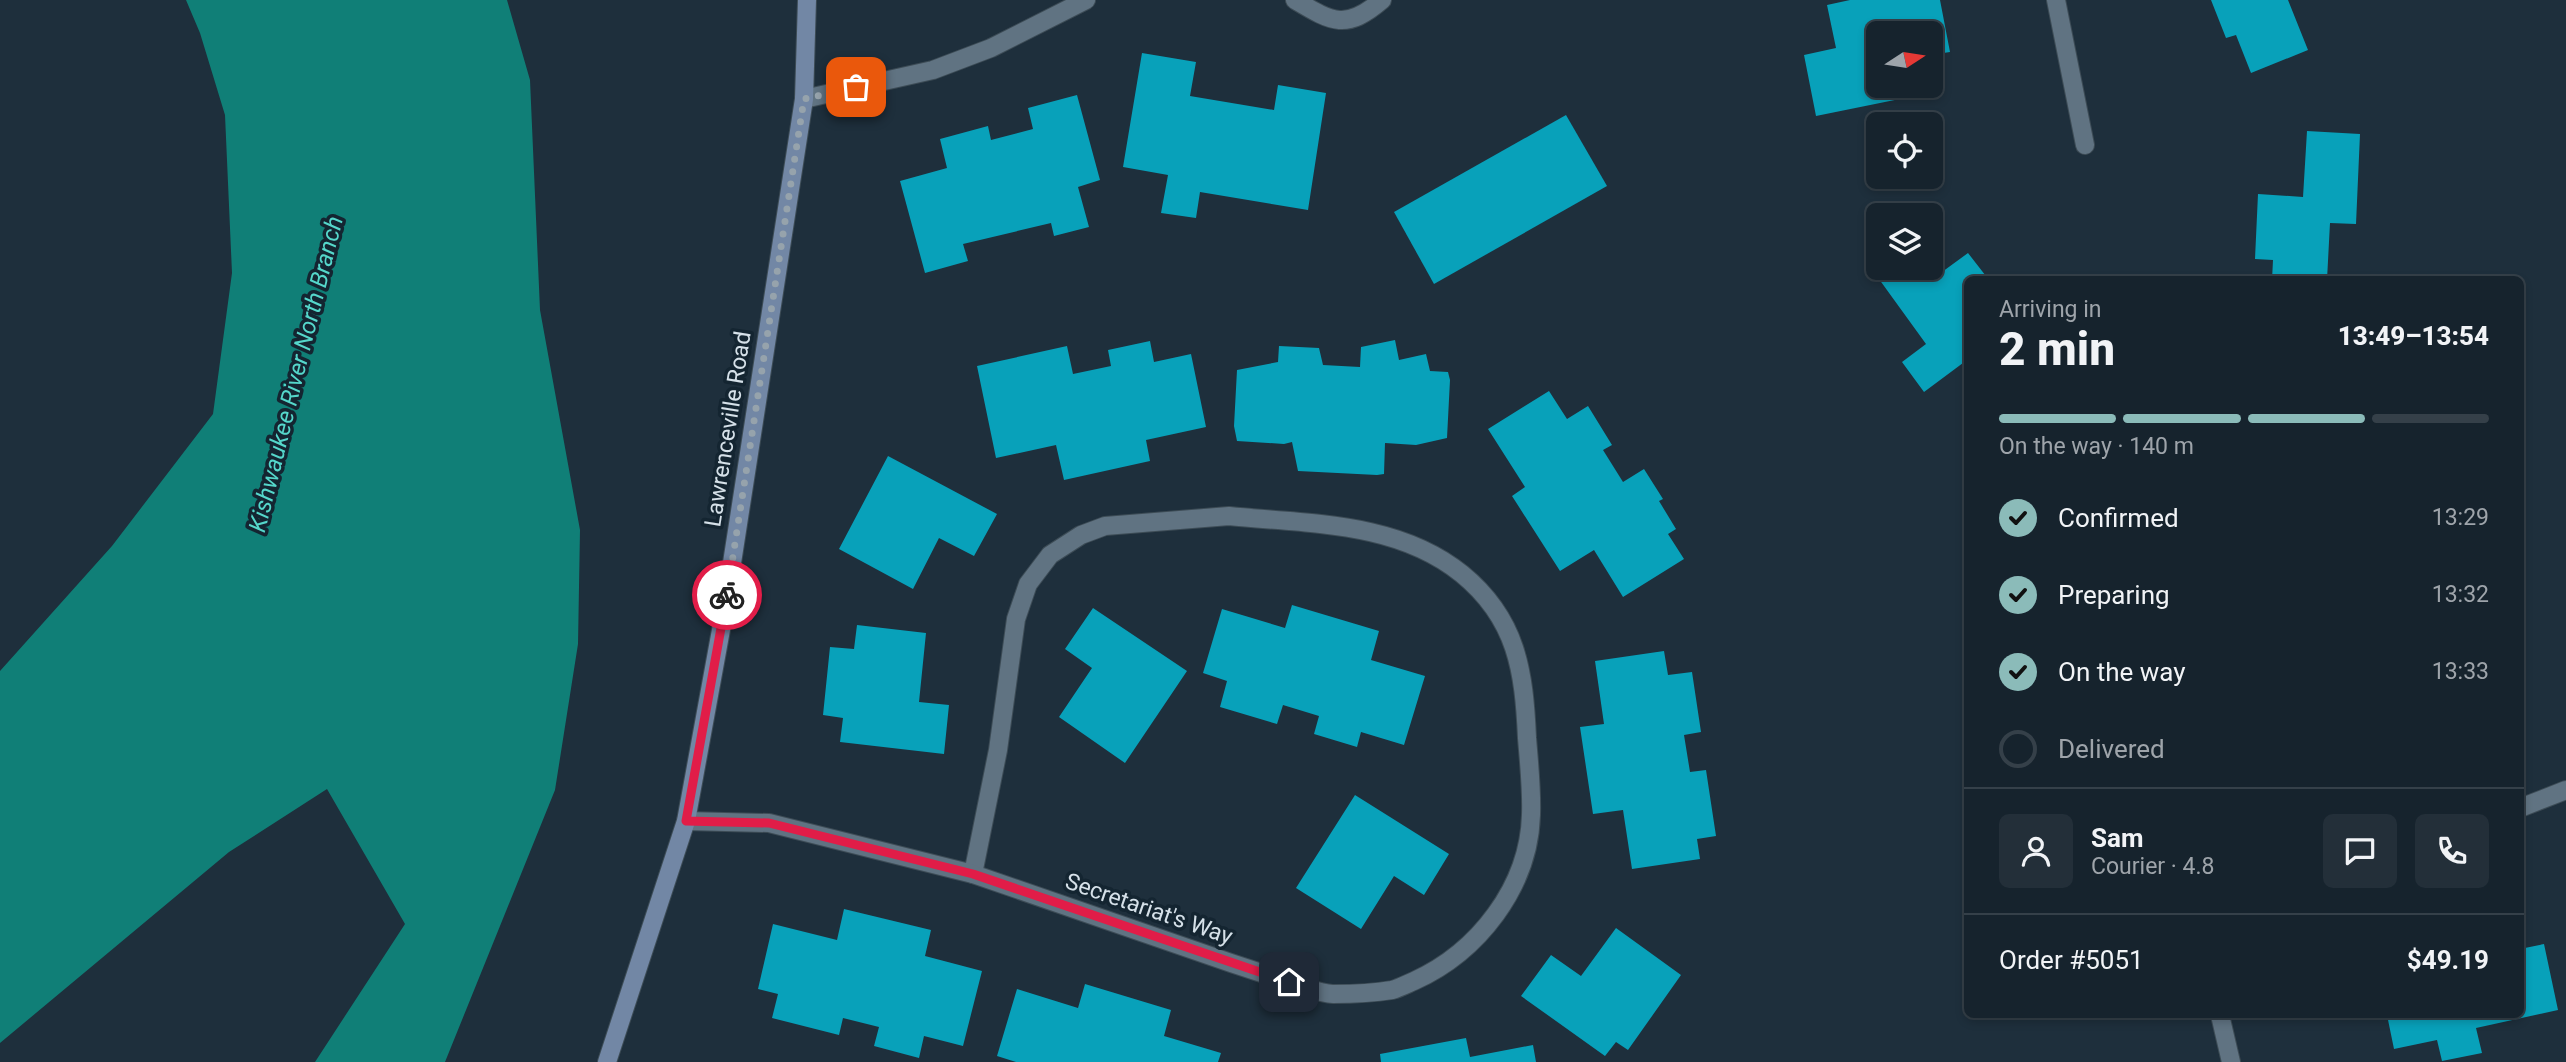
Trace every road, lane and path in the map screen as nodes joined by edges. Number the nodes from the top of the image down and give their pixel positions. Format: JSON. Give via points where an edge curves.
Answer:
{"nodes":[{"id":1,"x":807,"y":0,"type":"edge"},
{"id":2,"x":1086,"y":0,"type":"edge"},
{"id":3,"x":1295,"y":0,"type":"edge"},
{"id":4,"x":1382,"y":0,"type":"edge"},
{"id":5,"x":2056,"y":0,"type":"edge"},
{"id":6,"x":804,"y":99,"type":"junction"},
{"id":7,"x":2085,"y":145,"type":"dead end"},
{"id":8,"x":2566,"y":790,"type":"edge"},
{"id":9,"x":2524,"y":806,"type":"edge"},
{"id":10,"x":686,"y":821,"type":"junction"},
{"id":11,"x":973,"y":874,"type":"junction"},
{"id":12,"x":2221,"y":1018,"type":"edge"},
{"id":13,"x":607,"y":1062,"type":"edge"},
{"id":14,"x":2231,"y":1062,"type":"edge"}],
"edges":[{"from":1,"to":6,"type":"street","name":"Lawrenceville Road"},
{"from":2,"to":6,"type":"street","via":[[991,48],[933,70]]},
{"from":3,"to":4,"type":"street","via":[[1322,16],[1347,22]]},
{"from":5,"to":7,"type":"street"},
{"from":6,"to":10,"type":"street","name":"Lawrenceville Road","via":[[725,608]]},
{"from":8,"to":9,"type":"street"},
{"from":10,"to":11,"type":"street","name":"Secretariat's Way","via":[[769,823]]},
{"from":10,"to":13,"type":"street","name":"Lawrenceville Road"},
{"from":11,"to":11,"type":"street","name":"Secretariat's Way","via":[[998,750],[1016,619],[1028,584],[1051,555],[1082,535],[1105,526],[1229,516],[1367,530],[1401,540],[1461,573],[1486,597],[1506,628],[1525,687],[1531,816],[1525,853],[1497,914],[1453,960],[1428,975],[1394,990],[1329,995]]},
{"from":12,"to":14,"type":"street"}]}
